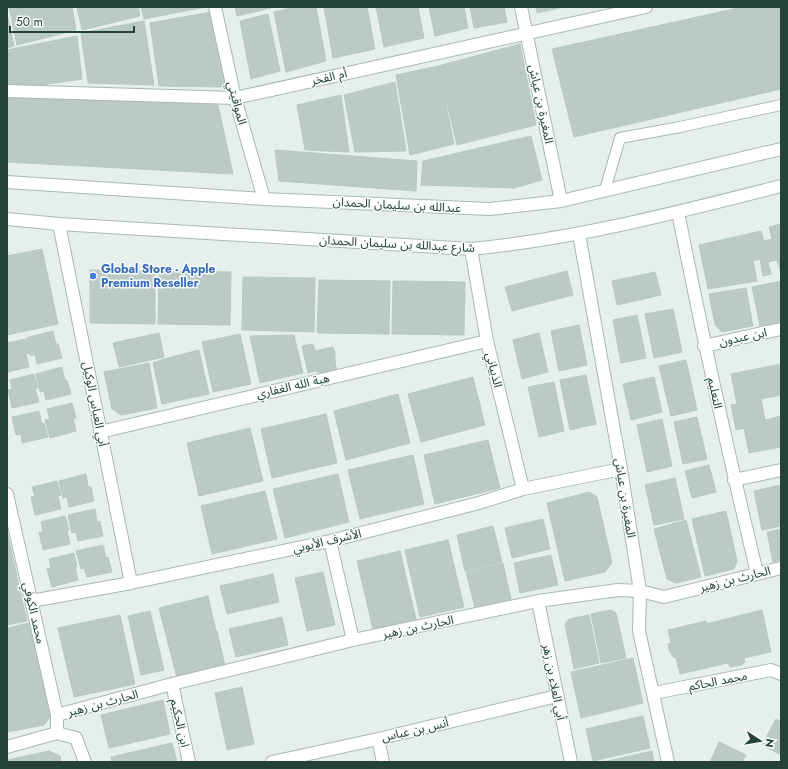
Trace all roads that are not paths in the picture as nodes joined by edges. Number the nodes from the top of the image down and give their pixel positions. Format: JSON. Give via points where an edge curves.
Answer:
{"nodes":[{"id":1,"x":214,"y":7,"type":"edge"},
{"id":2,"x":520,"y":7,"type":"edge"},
{"id":3,"x":646,"y":7,"type":"edge"},
{"id":4,"x":527,"y":33,"type":"junction"},
{"id":5,"x":7,"y":91,"type":"edge"},
{"id":6,"x":235,"y":98,"type":"junction"},
{"id":7,"x":781,"y":104,"type":"edge"},
{"id":8,"x":781,"y":150,"type":"edge"},
{"id":9,"x":7,"y":182,"type":"edge"},
{"id":10,"x":781,"y":186,"type":"edge"},
{"id":11,"x":605,"y":190,"type":"junction"},
{"id":12,"x":264,"y":199,"type":"junction"},
{"id":13,"x":561,"y":201,"type":"junction"},
{"id":14,"x":678,"y":212,"type":"junction"},
{"id":15,"x":7,"y":219,"type":"edge"},
{"id":16,"x":59,"y":224,"type":"junction"},
{"id":17,"x":579,"y":234,"type":"junction"},
{"id":18,"x":470,"y":249,"type":"junction"},
{"id":19,"x":781,"y":329,"type":"edge"},
{"id":20,"x":487,"y":341,"type":"junction"},
{"id":21,"x":704,"y":346,"type":"junction"},
{"id":22,"x":100,"y":432,"type":"junction"},
{"id":23,"x":621,"y":469,"type":"junction"},
{"id":24,"x":781,"y":470,"type":"edge"},
{"id":25,"x":734,"y":480,"type":"junction"},
{"id":26,"x":523,"y":489,"type":"junction"},
{"id":27,"x":7,"y":494,"type":"edge"},
{"id":28,"x":330,"y":541,"type":"junction"},
{"id":29,"x":781,"y":568,"type":"edge"},
{"id":30,"x":757,"y":573,"type":"junction"},
{"id":31,"x":131,"y":583,"type":"junction"},
{"id":32,"x":640,"y":591,"type":"junction"},
{"id":33,"x":31,"y":601,"type":"junction"},
{"id":34,"x":538,"y":601,"type":"junction"},
{"id":35,"x":353,"y":640,"type":"junction"},
{"id":36,"x":781,"y":674,"type":"edge"},
{"id":37,"x":172,"y":684,"type":"junction"},
{"id":38,"x":654,"y":694,"type":"junction"},
{"id":39,"x":556,"y":696,"type":"junction"},
{"id":40,"x":57,"y":715,"type":"junction"},
{"id":41,"x":57,"y":733,"type":"junction"},
{"id":42,"x":378,"y":739,"type":"junction"},
{"id":43,"x":7,"y":747,"type":"edge"},
{"id":44,"x":85,"y":762,"type":"edge"},
{"id":45,"x":189,"y":762,"type":"edge"},
{"id":46,"x":272,"y":762,"type":"edge"},
{"id":47,"x":383,"y":762,"type":"edge"},
{"id":48,"x":571,"y":762,"type":"edge"},
{"id":49,"x":668,"y":762,"type":"edge"}],
"edges":[{"from":1,"to":6,"type":"street","name":"المواقيتي"},
{"from":2,"to":4,"type":"street","name":"المغيرة بن عياش"},
{"from":3,"to":4,"type":"street","name":"أم الفخر"},
{"from":4,"to":6,"type":"street","name":"أم الفخر"},
{"from":4,"to":13,"type":"street","name":"المغيرة بن عياش"},
{"from":5,"to":6,"type":"street","name":"أم الفخر"},
{"from":6,"to":12,"type":"street","name":"المواقيتي"},
{"from":7,"to":11,"type":"lane","via":[[620,138]]},
{"from":8,"to":11,"type":"street","name":"عبدالله بن سليمان الحمدان"},
{"from":9,"to":12,"type":"street","name":"عبدالله بن سليمان الحمدان"},
{"from":10,"to":14,"type":"street","name":"شارع عبدالله بن سليمان الحمدان"},
{"from":11,"to":13,"type":"street","name":"عبدالله بن سليمان الحمدان"},
{"from":12,"to":13,"type":"street","name":"عبدالله بن سليمان الحمدان","via":[[490,209]]},
{"from":14,"to":17,"type":"street","name":"شارع عبدالله بن سليمان الحمدان"},
{"from":14,"to":21,"type":"street","name":"التعليم"},
{"from":15,"to":16,"type":"street","name":"شارع عبدالله بن سليمان الحمدان"},
{"from":16,"to":18,"type":"street","name":"شارع عبدالله بن سليمان الحمدان"},
{"from":16,"to":22,"type":"street","name":"أبي العباس الوكيل"},
{"from":17,"to":18,"type":"street","name":"شارع عبدالله بن سليمان الحمدان"},
{"from":17,"to":23,"type":"street","name":"المغيرة بن عياش"},
{"from":18,"to":20,"type":"street","name":"الذبياني"},
{"from":19,"to":21,"type":"street","name":"ابن عبدون"},
{"from":20,"to":22,"type":"street","name":"هبة الله الغفاري"},
{"from":20,"to":26,"type":"street","name":"الذبياني"},
{"from":21,"to":25,"type":"street","name":"التعليم"},
{"from":22,"to":31,"type":"street","name":"أبي العباس الوكيل"},
{"from":23,"to":26,"type":"street","name":"الأشرف الأيوبي"},
{"from":23,"to":32,"type":"street","name":"المغيرة بن عياش"},
{"from":24,"to":25,"type":"street"},
{"from":25,"to":30,"type":"street","name":"التعليم"},
{"from":26,"to":28,"type":"street","name":"الأشرف الأيوبي","via":[[479,504]]},
{"from":27,"to":33,"type":"street","name":"محمد الكوفي"},
{"from":28,"to":31,"type":"street","name":"الأشرف الأيوبي"},
{"from":28,"to":35,"type":"street"},
{"from":29,"to":30,"type":"street","name":"الحارث بن زهير"},
{"from":30,"to":32,"type":"street","name":"الحارث بن زهير","via":[[664,597]]},
{"from":31,"to":33,"type":"street","name":"الأشرف الأيوبي"},
{"from":32,"to":34,"type":"street","name":"الحارث بن زهير","via":[[618,590]]},
{"from":32,"to":38,"type":"street","name":"المغيرة بن عياش","via":[[639,631]]},
{"from":33,"to":40,"type":"street","name":"محمد الكوفي"},
{"from":34,"to":35,"type":"street","name":"الحارث بن زهير"},
{"from":34,"to":39,"type":"street","name":"أبي العلاء بن زهر"},
{"from":35,"to":37,"type":"street","name":"الحارث بن زهير"},
{"from":36,"to":38,"type":"street","name":"محمد الحاكم","via":[[771,670]]},
{"from":37,"to":40,"type":"street","name":"الحارث بن زهير"},
{"from":37,"to":45,"type":"street","name":"ابن الحكيم"},
{"from":38,"to":49,"type":"street","name":"المغيرة بن عياش"},
{"from":39,"to":42,"type":"street","name":"أنس بن عباس"},
{"from":39,"to":48,"type":"street","name":"أبي العلاء بن زهر"},
{"from":40,"to":41,"type":"street","name":"محمد الكوفي"},
{"from":41,"to":43,"type":"street"},
{"from":41,"to":44,"type":"street","name":"الحارث بن زهير","via":[[76,738]]},
{"from":42,"to":46,"type":"street","name":"أنس بن عباس"},
{"from":42,"to":47,"type":"street"}]}
